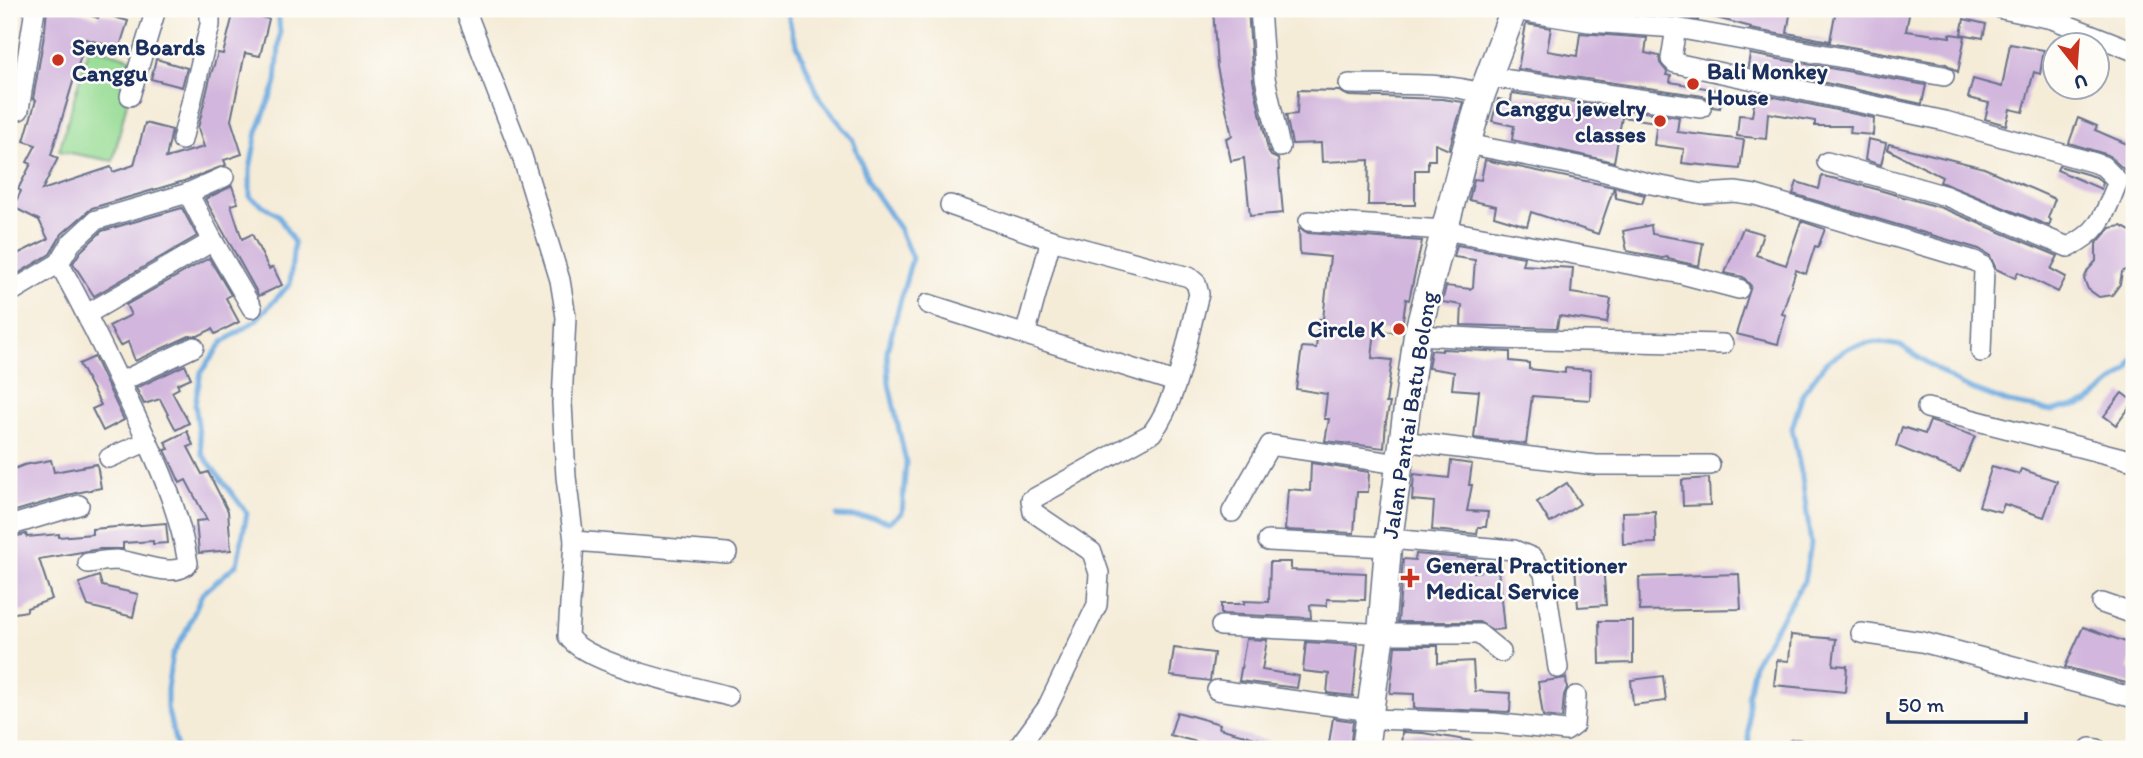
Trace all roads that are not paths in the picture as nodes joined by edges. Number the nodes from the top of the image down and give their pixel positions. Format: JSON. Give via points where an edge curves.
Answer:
{"nodes":[{"id":1,"x":35,"y":9,"type":"edge"},
{"id":2,"x":156,"y":9,"type":"edge"},
{"id":3,"x":210,"y":9,"type":"edge"},
{"id":4,"x":465,"y":9,"type":"edge"},
{"id":5,"x":1260,"y":9,"type":"edge"},
{"id":6,"x":1516,"y":9,"type":"edge"},
{"id":7,"x":2002,"y":9,"type":"edge"},
{"id":8,"x":1676,"y":28,"type":"junction"},
{"id":9,"x":2134,"y":51,"type":"edge"},
{"id":10,"x":1944,"y":76,"type":"dead end"},
{"id":11,"x":1349,"y":84,"type":"dead end"},
{"id":12,"x":1486,"y":85,"type":"junction"},
{"id":13,"x":130,"y":96,"type":"dead end"},
{"id":14,"x":1701,"y":108,"type":"dead end"},
{"id":15,"x":19,"y":110,"type":"dead end"},
{"id":16,"x":182,"y":140,"type":"dead end"},
{"id":17,"x":1467,"y":144,"type":"junction"},
{"id":18,"x":1280,"y":147,"type":"dead end"},
{"id":19,"x":1827,"y":162,"type":"dead end"},
{"id":20,"x":224,"y":177,"type":"dead end"},
{"id":21,"x":188,"y":192,"type":"junction"},
{"id":22,"x":950,"y":205,"type":"dead end"},
{"id":23,"x":1309,"y":220,"type":"dead end"},
{"id":24,"x":1444,"y":230,"type":"junction"},
{"id":25,"x":1051,"y":240,"type":"junction"},
{"id":26,"x":213,"y":241,"type":"junction"},
{"id":27,"x":59,"y":263,"type":"junction"},
{"id":28,"x":1739,"y":289,"type":"dead end"},
{"id":29,"x":9,"y":293,"type":"edge"},
{"id":30,"x":928,"y":304,"type":"dead end"},
{"id":31,"x":252,"y":308,"type":"dead end"},
{"id":32,"x":87,"y":314,"type":"junction"},
{"id":33,"x":1025,"y":335,"type":"junction"},
{"id":34,"x":1417,"y":335,"type":"junction"},
{"id":35,"x":1723,"y":344,"type":"dead end"},
{"id":36,"x":194,"y":347,"type":"dead end"},
{"id":37,"x":1981,"y":352,"type":"dead end"},
{"id":38,"x":120,"y":382,"type":"junction"},
{"id":39,"x":1175,"y":382,"type":"junction"},
{"id":40,"x":1927,"y":408,"type":"dead end"},
{"id":41,"x":148,"y":442,"type":"junction"},
{"id":42,"x":1400,"y":453,"type":"junction"},
{"id":43,"x":109,"y":458,"type":"dead end"},
{"id":44,"x":2134,"y":461,"type":"edge"},
{"id":45,"x":1710,"y":465,"type":"dead end"},
{"id":46,"x":79,"y":505,"type":"dead end"},
{"id":47,"x":1232,"y":512,"type":"dead end"},
{"id":48,"x":9,"y":526,"type":"edge"},
{"id":49,"x":574,"y":541,"type":"junction"},
{"id":50,"x":1268,"y":541,"type":"dead end"},
{"id":51,"x":1389,"y":543,"type":"junction"},
{"id":52,"x":727,"y":554,"type":"dead end"},
{"id":53,"x":88,"y":563,"type":"dead end"},
{"id":54,"x":2102,"y":603,"type":"dead end"},
{"id":55,"x":2134,"y":614,"type":"edge"},
{"id":56,"x":1221,"y":626,"type":"dead end"},
{"id":57,"x":1381,"y":633,"type":"junction"},
{"id":58,"x":1861,"y":633,"type":"dead end"},
{"id":59,"x":1501,"y":652,"type":"dead end"},
{"id":60,"x":1558,"y":668,"type":"dead end"},
{"id":61,"x":1217,"y":690,"type":"dead end"},
{"id":62,"x":728,"y":696,"type":"dead end"},
{"id":63,"x":1576,"y":696,"type":"dead end"},
{"id":64,"x":2134,"y":698,"type":"edge"},
{"id":65,"x":1371,"y":715,"type":"junction"},
{"id":66,"x":1017,"y":749,"type":"edge"},
{"id":67,"x":1365,"y":749,"type":"edge"}],
"edges":[{"from":1,"to":15,"type":"street"},
{"from":2,"to":13,"type":"street"},
{"from":3,"to":16,"type":"street"},
{"from":4,"to":49,"type":"street","via":[[522,156],[560,280],[566,317],[562,403]]},
{"from":5,"to":18,"type":"street","via":[[1265,78]]},
{"from":6,"to":8,"type":"street","via":[[1589,22]]},
{"from":6,"to":12,"type":"street","name":"Jalan Pantai Batu Bolong"},
{"from":7,"to":9,"type":"street","via":[[2052,19]]},
{"from":8,"to":10,"type":"street"},
{"from":8,"to":19,"type":"street","via":[[1670,53],[1675,63],[1945,121],[2095,163],[2118,181],[2101,223],[2068,247],[1946,196]]},
{"from":11,"to":12,"type":"street","via":[[1472,90]]},
{"from":12,"to":14,"type":"street"},
{"from":12,"to":17,"type":"street","name":"Jalan Pantai Batu Bolong"},
{"from":17,"to":24,"type":"street","name":"Jalan Pantai Batu Bolong"},
{"from":17,"to":37,"type":"street","via":[[1702,194],[1755,195],[1975,261],[1984,270]]},
{"from":20,"to":21,"type":"street"},
{"from":21,"to":26,"type":"street"},
{"from":21,"to":27,"type":"street","via":[[96,220],[71,243]]},
{"from":22,"to":25,"type":"street"},
{"from":23,"to":24,"type":"street"},
{"from":24,"to":28,"type":"street","via":[[1682,274]]},
{"from":24,"to":34,"type":"street","name":"Jalan Pantai Batu Bolong"},
{"from":25,"to":33,"type":"street"},
{"from":25,"to":39,"type":"street","via":[[1189,277],[1196,283],[1199,294]]},
{"from":26,"to":31,"type":"street"},
{"from":26,"to":32,"type":"street"},
{"from":27,"to":29,"type":"street"},
{"from":27,"to":32,"type":"street"},
{"from":30,"to":33,"type":"street"},
{"from":32,"to":38,"type":"street"},
{"from":33,"to":39,"type":"street"},
{"from":34,"to":35,"type":"street"},
{"from":34,"to":42,"type":"street","name":"Jalan Pantai Batu Bolong"},
{"from":36,"to":38,"type":"street"},
{"from":38,"to":41,"type":"street"},
{"from":39,"to":66,"type":"street","via":[[1152,433],[1031,500],[1033,512],[1092,552],[1099,573],[1097,605],[1047,708]]},
{"from":40,"to":44,"type":"street"},
{"from":41,"to":43,"type":"street"},
{"from":41,"to":53,"type":"street","via":[[165,477],[188,563],[170,571],[117,560]]},
{"from":42,"to":45,"type":"street","via":[[1596,465]]},
{"from":42,"to":47,"type":"street","via":[[1270,444]]},
{"from":42,"to":51,"type":"street","name":"Jalan Pantai Batu Bolong"},
{"from":46,"to":48,"type":"street"},
{"from":49,"to":52,"type":"street"},
{"from":49,"to":62,"type":"street","via":[[568,636],[572,643],[618,666]]},
{"from":50,"to":51,"type":"street"},
{"from":51,"to":57,"type":"street","name":"Jalan Pantai Batu Bolong"},
{"from":51,"to":60,"type":"street","via":[[1514,550],[1533,558],[1544,573]]},
{"from":54,"to":55,"type":"street"},
{"from":56,"to":57,"type":"street"},
{"from":57,"to":59,"type":"street","via":[[1479,634]]},
{"from":57,"to":65,"type":"street","name":"Jalan Pantai Batu Bolong"},
{"from":58,"to":64,"type":"street","via":[[1922,642]]},
{"from":61,"to":65,"type":"street"},
{"from":63,"to":65,"type":"street","via":[[1574,725],[1566,731]]},
{"from":65,"to":67,"type":"street","name":"Jalan Pantai Batu Bolong"}]}
